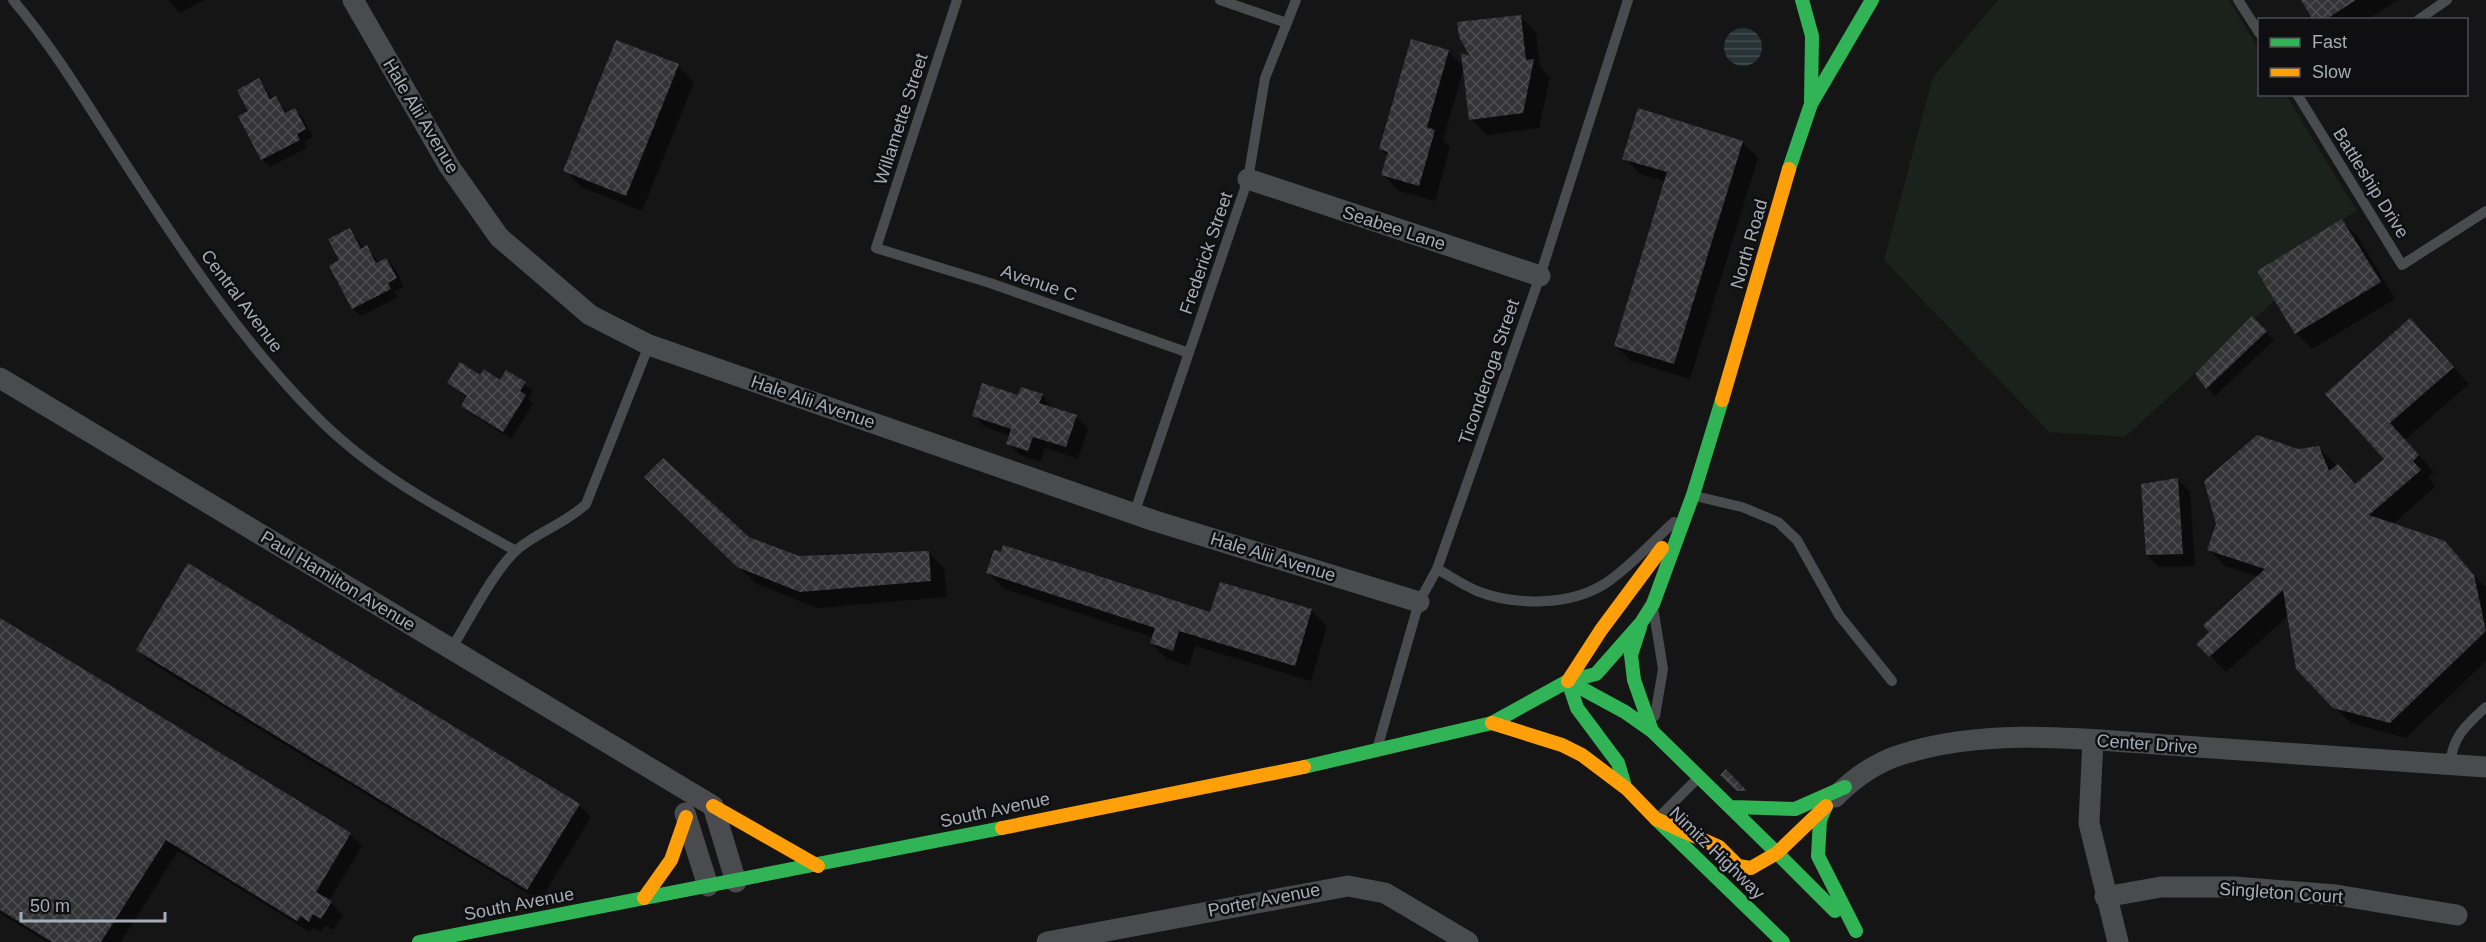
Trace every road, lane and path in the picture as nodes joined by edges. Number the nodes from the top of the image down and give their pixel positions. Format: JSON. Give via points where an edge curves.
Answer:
{"nodes":[{"id":1,"x":13,"y":0,"type":"edge"},
{"id":2,"x":353,"y":0,"type":"edge"},
{"id":3,"x":957,"y":0,"type":"edge"},
{"id":4,"x":1220,"y":0,"type":"edge"},
{"id":5,"x":1296,"y":0,"type":"edge"},
{"id":6,"x":1628,"y":0,"type":"edge"},
{"id":7,"x":1802,"y":0,"type":"edge"},
{"id":8,"x":2238,"y":0,"type":"edge"},
{"id":9,"x":2447,"y":0,"type":"edge"},
{"id":10,"x":1866,"y":2,"type":"edge"},
{"id":11,"x":2421,"y":18,"type":"edge"},
{"id":12,"x":1287,"y":23,"type":"junction"},
{"id":13,"x":2258,"y":32,"type":"edge"},
{"id":14,"x":2300,"y":96,"type":"edge"},
{"id":15,"x":1811,"y":104,"type":"junction"},
{"id":16,"x":1248,"y":180,"type":"junction"},
{"id":17,"x":2486,"y":211,"type":"edge"},
{"id":18,"x":876,"y":248,"type":"joint"},
{"id":19,"x":1540,"y":276,"type":"junction"},
{"id":20,"x":649,"y":345,"type":"junction"},
{"id":21,"x":1189,"y":353,"type":"junction"},
{"id":22,"x":0,"y":378,"type":"edge"},
{"id":23,"x":1693,"y":495,"type":"junction"},
{"id":24,"x":1688,"y":510,"type":"junction"},
{"id":25,"x":1134,"y":514,"type":"junction"},
{"id":26,"x":516,"y":551,"type":"junction"},
{"id":27,"x":1437,"y":569,"type":"junction"},
{"id":28,"x":1419,"y":602,"type":"junction"},
{"id":29,"x":1653,"y":604,"type":"junction"},
{"id":30,"x":1641,"y":623,"type":"junction"},
{"id":31,"x":451,"y":650,"type":"junction"},
{"id":32,"x":1568,"y":681,"type":"junction"},
{"id":33,"x":1892,"y":681,"type":"dead end"},
{"id":34,"x":2486,"y":707,"type":"edge"},
{"id":35,"x":1492,"y":723,"type":"junction"},
{"id":36,"x":1652,"y":731,"type":"junction"},
{"id":37,"x":2093,"y":740,"type":"junction"},
{"id":38,"x":1376,"y":752,"type":"junction"},
{"id":39,"x":2450,"y":765,"type":"junction"},
{"id":40,"x":2486,"y":767,"type":"edge"},
{"id":41,"x":1700,"y":776,"type":"junction"},
{"id":42,"x":676,"y":784,"type":"junction"},
{"id":43,"x":1845,"y":787,"type":"junction"},
{"id":44,"x":1627,"y":789,"type":"junction"},
{"id":45,"x":713,"y":806,"type":"junction"},
{"id":46,"x":1826,"y":806,"type":"junction"},
{"id":47,"x":1731,"y":807,"type":"junction"},
{"id":48,"x":686,"y":817,"type":"junction"},
{"id":49,"x":1656,"y":819,"type":"junction"},
{"id":50,"x":1777,"y":853,"type":"junction"},
{"id":51,"x":818,"y":866,"type":"junction"},
{"id":52,"x":736,"y":882,"type":"junction"},
{"id":53,"x":708,"y":886,"type":"junction"},
{"id":54,"x":2105,"y":897,"type":"junction"},
{"id":55,"x":644,"y":898,"type":"junction"},
{"id":56,"x":2457,"y":915,"type":"dead end"},
{"id":57,"x":1856,"y":932,"type":"junction"},
{"id":58,"x":419,"y":942,"type":"edge"},
{"id":59,"x":1047,"y":942,"type":"edge"},
{"id":60,"x":1468,"y":942,"type":"edge"},
{"id":61,"x":1783,"y":942,"type":"edge"},
{"id":62,"x":1866,"y":942,"type":"edge"},
{"id":63,"x":2118,"y":942,"type":"edge"}],
"edges":[{"from":1,"to":26,"type":"lane","name":"Central Avenue","via":[[65,69],[205,282],[255,348],[315,415],[386,476]]},
{"from":2,"to":20,"type":"street","name":"Hale Alii Avenue","via":[[449,166],[499,237],[590,315]]},
{"from":3,"to":18,"type":"lane","name":"Willamette Street"},
{"from":4,"to":12,"type":"lane"},
{"from":5,"to":12,"type":"lane","name":"Frederick Street"},
{"from":6,"to":19,"type":"lane","name":"Ticonderoga Street"},
{"from":7,"to":15,"type":"street","via":[[1812,36]]},
{"from":8,"to":13,"type":"lane"},
{"from":9,"to":11,"type":"lane"},
{"from":10,"to":15,"type":"street","name":"North Road"},
{"from":12,"to":16,"type":"lane","name":"Frederick Street","via":[[1265,78]]},
{"from":14,"to":17,"type":"lane","name":"Battleship Drive","via":[[2402,265]]},
{"from":15,"to":23,"type":"street","name":"North Road","via":[[1788,168]]},
{"from":16,"to":19,"type":"street","name":"Seabee Lane"},
{"from":16,"to":21,"type":"lane","name":"Frederick Street"},
{"from":18,"to":21,"type":"lane","name":"Avenue C","via":[[990,283]]},
{"from":19,"to":27,"type":"lane","name":"Ticonderoga Street"},
{"from":20,"to":25,"type":"street","name":"Hale Alii Avenue"},
{"from":20,"to":26,"type":"lane","via":[[586,504]]},
{"from":21,"to":25,"type":"lane","name":"Frederick Street"},
{"from":22,"to":31,"type":"street","name":"Paul Hamilton Avenue"},
{"from":23,"to":24,"type":"street","name":"North Road"},
{"from":23,"to":33,"type":"lane","via":[[1742,507],[1778,522],[1797,540],[1839,615]]},
{"from":24,"to":27,"type":"lane","via":[[1606,583],[1564,598],[1498,597],[1477,591]]},
{"from":24,"to":29,"type":"street","name":"North Road"},
{"from":24,"to":32,"type":"street","name":"North Road","via":[[1635,588],[1583,652]]},
{"from":25,"to":28,"type":"street","name":"Hale Alii Avenue"},
{"from":26,"to":31,"type":"lane"},
{"from":27,"to":28,"type":"lane","name":"Ticonderoga Street"},
{"from":28,"to":38,"type":"lane","name":"Ticonderoga Street"},
{"from":29,"to":30,"type":"street","name":"North Road"},
{"from":29,"to":36,"type":"lane","via":[[1663,669]]},
{"from":30,"to":32,"type":"street","name":"North Road","via":[[1596,674]]},
{"from":30,"to":36,"type":"street","via":[[1631,655],[1634,681]]},
{"from":31,"to":42,"type":"street","name":"Paul Hamilton Avenue"},
{"from":32,"to":35,"type":"street","name":"South Avenue"},
{"from":32,"to":36,"type":"street"},
{"from":32,"to":44,"type":"street","via":[[1577,708],[1618,763]]},
{"from":34,"to":39,"type":"lane","via":[[2458,735]]},
{"from":35,"to":38,"type":"street","name":"South Avenue"},
{"from":35,"to":44,"type":"street","via":[[1562,745]]},
{"from":36,"to":41,"type":"street"},
{"from":37,"to":39,"type":"street","name":"Center Drive"},
{"from":37,"to":43,"type":"street","name":"Center Drive","via":[[2011,738],[1902,754],[1856,776]]},
{"from":37,"to":54,"type":"street","via":[[2089,823]]},
{"from":38,"to":51,"type":"street","name":"South Avenue"},
{"from":39,"to":40,"type":"street","name":"Center Drive"},
{"from":41,"to":47,"type":"street"},
{"from":41,"to":49,"type":"lane"},
{"from":42,"to":45,"type":"street","name":"Paul Hamilton Avenue"},
{"from":42,"to":48,"type":"street"},
{"from":43,"to":46,"type":"street","name":"Center Drive"},
{"from":43,"to":47,"type":"street","via":[[1794,810]]},
{"from":44,"to":49,"type":"street","name":"Nimitz Highway"},
{"from":45,"to":51,"type":"street"},
{"from":45,"to":52,"type":"street"},
{"from":46,"to":50,"type":"street"},
{"from":46,"to":57,"type":"street","via":[[1820,820],[1818,856]]},
{"from":47,"to":50,"type":"street"},
{"from":48,"to":53,"type":"street"},
{"from":48,"to":55,"type":"street","via":[[671,860]]},
{"from":49,"to":50,"type":"street","via":[[1719,847],[1737,867],[1751,868]]},
{"from":49,"to":61,"type":"street","name":"Nimitz Highway"},
{"from":50,"to":57,"type":"street"},
{"from":51,"to":52,"type":"street","name":"South Avenue"},
{"from":52,"to":53,"type":"street","name":"South Avenue"},
{"from":53,"to":55,"type":"street","name":"South Avenue"},
{"from":54,"to":56,"type":"street","name":"Singleton Court","via":[[2161,887],[2235,887],[2336,895]]},
{"from":54,"to":63,"type":"street"},
{"from":55,"to":58,"type":"street","name":"South Avenue"},
{"from":57,"to":62,"type":"street"},
{"from":59,"to":60,"type":"street","name":"Porter Avenue","via":[[1348,886],[1385,893]]}]}
